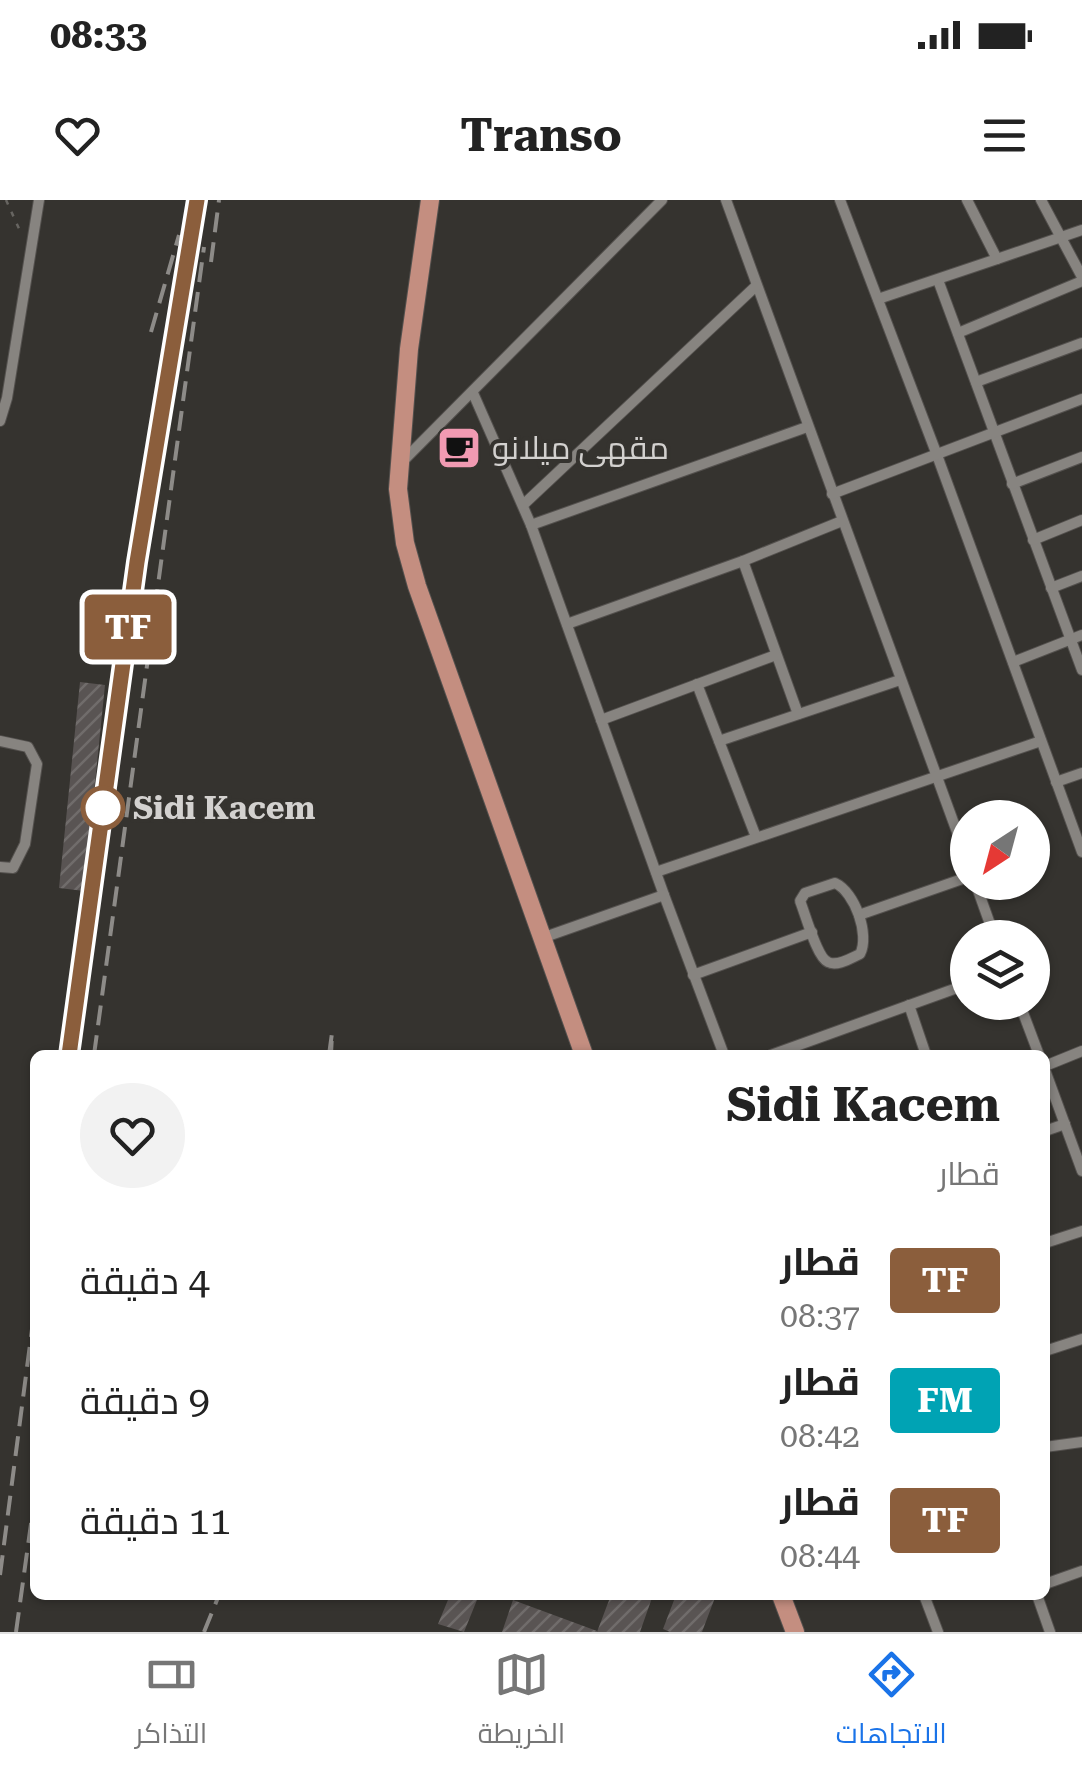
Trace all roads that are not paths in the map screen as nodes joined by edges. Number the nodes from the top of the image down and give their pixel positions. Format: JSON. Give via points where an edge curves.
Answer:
{"nodes":[{"id":1,"x":39,"y":200,"type":"edge"},
{"id":2,"x":430,"y":200,"type":"edge"},
{"id":3,"x":662,"y":200,"type":"edge"},
{"id":4,"x":726,"y":200,"type":"edge"},
{"id":5,"x":841,"y":200,"type":"edge"},
{"id":6,"x":967,"y":200,"type":"edge"},
{"id":7,"x":1040,"y":200,"type":"edge"},
{"id":8,"x":1082,"y":230,"type":"edge"},
{"id":9,"x":1060,"y":238,"type":"junction"},
{"id":10,"x":997,"y":259,"type":"junction"},
{"id":11,"x":1082,"y":279,"type":"edge"},
{"id":12,"x":938,"y":280,"type":"junction"},
{"id":13,"x":756,"y":286,"type":"junction"},
{"id":14,"x":878,"y":299,"type":"junction"},
{"id":15,"x":958,"y":333,"type":"junction"},
{"id":16,"x":1082,"y":343,"type":"edge"},
{"id":17,"x":976,"y":382,"type":"junction"},
{"id":18,"x":473,"y":393,"type":"junction"},
{"id":19,"x":1082,"y":400,"type":"edge"},
{"id":20,"x":0,"y":421,"type":"edge"},
{"id":21,"x":807,"y":427,"type":"junction"},
{"id":22,"x":994,"y":433,"type":"junction"},
{"id":23,"x":937,"y":455,"type":"junction"},
{"id":24,"x":1082,"y":457,"type":"edge"},
{"id":25,"x":399,"y":465,"type":"junction"},
{"id":26,"x":1012,"y":484,"type":"junction"},
{"id":27,"x":832,"y":494,"type":"junction"},
{"id":28,"x":523,"y":505,"type":"junction"},
{"id":29,"x":1082,"y":520,"type":"edge"},
{"id":30,"x":842,"y":521,"type":"junction"},
{"id":31,"x":531,"y":525,"type":"junction"},
{"id":32,"x":1033,"y":540,"type":"junction"},
{"id":33,"x":743,"y":561,"type":"junction"},
{"id":34,"x":1082,"y":576,"type":"edge"},
{"id":35,"x":1051,"y":588,"type":"junction"},
{"id":36,"x":567,"y":624,"type":"junction"},
{"id":37,"x":1076,"y":637,"type":"edge"},
{"id":38,"x":776,"y":654,"type":"junction"},
{"id":39,"x":1013,"y":662,"type":"junction"},
{"id":40,"x":1082,"y":670,"type":"edge"},
{"id":41,"x":900,"y":680,"type":"junction"},
{"id":42,"x":697,"y":684,"type":"junction"},
{"id":43,"x":798,"y":714,"type":"junction"},
{"id":44,"x":601,"y":720,"type":"junction"},
{"id":45,"x":0,"y":740,"type":"edge"},
{"id":46,"x":1042,"y":741,"type":"junction"},
{"id":47,"x":719,"y":742,"type":"junction"},
{"id":48,"x":1082,"y":773,"type":"edge"},
{"id":49,"x":936,"y":777,"type":"junction"},
{"id":50,"x":1056,"y":782,"type":"junction"},
{"id":51,"x":950,"y":814,"type":"edge"},
{"id":52,"x":756,"y":837,"type":"junction"},
{"id":53,"x":1082,"y":852,"type":"edge"},
{"id":54,"x":0,"y":867,"type":"edge"},
{"id":55,"x":656,"y":872,"type":"junction"},
{"id":56,"x":950,"y":883,"type":"edge"},
{"id":57,"x":664,"y":895,"type":"junction"},
{"id":58,"x":858,"y":915,"type":"junction"},
{"id":59,"x":812,"y":932,"type":"junction"},
{"id":60,"x":541,"y":938,"type":"junction"},
{"id":61,"x":693,"y":975,"type":"junction"},
{"id":62,"x":950,"y":990,"type":"edge"},
{"id":63,"x":908,"y":1005,"type":"junction"},
{"id":64,"x":1026,"y":1020,"type":"edge"},
{"id":65,"x":582,"y":1050,"type":"edge"},
{"id":66,"x":722,"y":1050,"type":"edge"},
{"id":67,"x":785,"y":1050,"type":"edge"},
{"id":68,"x":924,"y":1050,"type":"edge"},
{"id":69,"x":1037,"y":1050,"type":"edge"},
{"id":70,"x":1082,"y":1051,"type":"edge"},
{"id":71,"x":1050,"y":1066,"type":"edge"},
{"id":72,"x":1050,"y":1082,"type":"edge"},
{"id":73,"x":1065,"y":1124,"type":"junction"},
{"id":74,"x":1050,"y":1129,"type":"edge"},
{"id":75,"x":1082,"y":1171,"type":"edge"},
{"id":76,"x":1082,"y":1230,"type":"edge"},
{"id":77,"x":1050,"y":1241,"type":"edge"},
{"id":78,"x":1082,"y":1338,"type":"edge"},
{"id":79,"x":1050,"y":1349,"type":"edge"},
{"id":80,"x":1082,"y":1442,"type":"edge"},
{"id":81,"x":1050,"y":1445,"type":"edge"},
{"id":82,"x":1082,"y":1571,"type":"edge"},
{"id":83,"x":1050,"y":1582,"type":"edge"},
{"id":84,"x":783,"y":1600,"type":"edge"},
{"id":85,"x":926,"y":1600,"type":"edge"},
{"id":86,"x":1039,"y":1600,"type":"edge"},
{"id":87,"x":795,"y":1632,"type":"edge"},
{"id":88,"x":938,"y":1632,"type":"edge"},
{"id":89,"x":1050,"y":1632,"type":"edge"}],
"edges":[{"from":1,"to":20,"type":"street"},
{"from":2,"to":25,"type":"main road"},
{"from":3,"to":18,"type":"street"},
{"from":4,"to":13,"type":"street"},
{"from":5,"to":14,"type":"street"},
{"from":6,"to":10,"type":"street"},
{"from":7,"to":9,"type":"street"},
{"from":8,"to":9,"type":"street"},
{"from":9,"to":10,"type":"street"},
{"from":9,"to":11,"type":"street"},
{"from":10,"to":12,"type":"street"},
{"from":11,"to":15,"type":"street"},
{"from":12,"to":14,"type":"street"},
{"from":12,"to":15,"type":"street"},
{"from":13,"to":21,"type":"street"},
{"from":13,"to":28,"type":"street"},
{"from":14,"to":23,"type":"street"},
{"from":15,"to":17,"type":"street"},
{"from":16,"to":17,"type":"street"},
{"from":17,"to":22,"type":"street"},
{"from":18,"to":25,"type":"street"},
{"from":18,"to":28,"type":"street"},
{"from":19,"to":22,"type":"street"},
{"from":21,"to":27,"type":"street"},
{"from":21,"to":31,"type":"street"},
{"from":22,"to":23,"type":"street"},
{"from":22,"to":26,"type":"street"},
{"from":23,"to":27,"type":"street"},
{"from":23,"to":39,"type":"street"},
{"from":24,"to":26,"type":"street"},
{"from":25,"to":60,"type":"main road","via":[[398,504],[414,576]]},
{"from":26,"to":32,"type":"street"},
{"from":27,"to":30,"type":"street"},
{"from":28,"to":31,"type":"street"},
{"from":29,"to":32,"type":"street"},
{"from":30,"to":33,"type":"street"},
{"from":30,"to":41,"type":"street"},
{"from":31,"to":36,"type":"street"},
{"from":32,"to":35,"type":"street"},
{"from":33,"to":36,"type":"street"},
{"from":33,"to":38,"type":"street"},
{"from":34,"to":35,"type":"street"},
{"from":35,"to":37,"type":"street"},
{"from":36,"to":44,"type":"street"},
{"from":37,"to":39,"type":"street"},
{"from":37,"to":40,"type":"street"},
{"from":38,"to":42,"type":"street"},
{"from":38,"to":43,"type":"street"},
{"from":39,"to":46,"type":"street"},
{"from":41,"to":43,"type":"street"},
{"from":41,"to":49,"type":"street"},
{"from":42,"to":44,"type":"street"},
{"from":42,"to":47,"type":"street"},
{"from":43,"to":47,"type":"street"},
{"from":44,"to":55,"type":"street"},
{"from":45,"to":54,"type":"street","via":[[28,746],[37,764],[26,844],[13,868]]},
{"from":46,"to":49,"type":"street"},
{"from":46,"to":50,"type":"street"},
{"from":47,"to":52,"type":"street"},
{"from":48,"to":50,"type":"street"},
{"from":49,"to":51,"type":"street"},
{"from":49,"to":52,"type":"street"},
{"from":50,"to":53,"type":"street"},
{"from":52,"to":55,"type":"street"},
{"from":55,"to":57,"type":"street"},
{"from":56,"to":58,"type":"street"},
{"from":57,"to":60,"type":"street"},
{"from":57,"to":61,"type":"street"},
{"from":58,"to":59,"type":"street","via":[[863,949],[842,962],[823,959]]},
{"from":58,"to":59,"type":"street","via":[[835,883],[806,893],[801,899]]},
{"from":59,"to":61,"type":"street"},
{"from":60,"to":65,"type":"main road"},
{"from":61,"to":66,"type":"street"},
{"from":62,"to":63,"type":"street"},
{"from":63,"to":67,"type":"street"},
{"from":63,"to":68,"type":"street"},
{"from":64,"to":69,"type":"street"},
{"from":70,"to":71,"type":"street"},
{"from":72,"to":73,"type":"street"},
{"from":73,"to":74,"type":"street"},
{"from":73,"to":75,"type":"street"},
{"from":76,"to":77,"type":"street"},
{"from":78,"to":79,"type":"street"},
{"from":80,"to":81,"type":"street"},
{"from":82,"to":83,"type":"street"},
{"from":84,"to":87,"type":"main road"},
{"from":85,"to":88,"type":"street"},
{"from":86,"to":89,"type":"street"}]}
